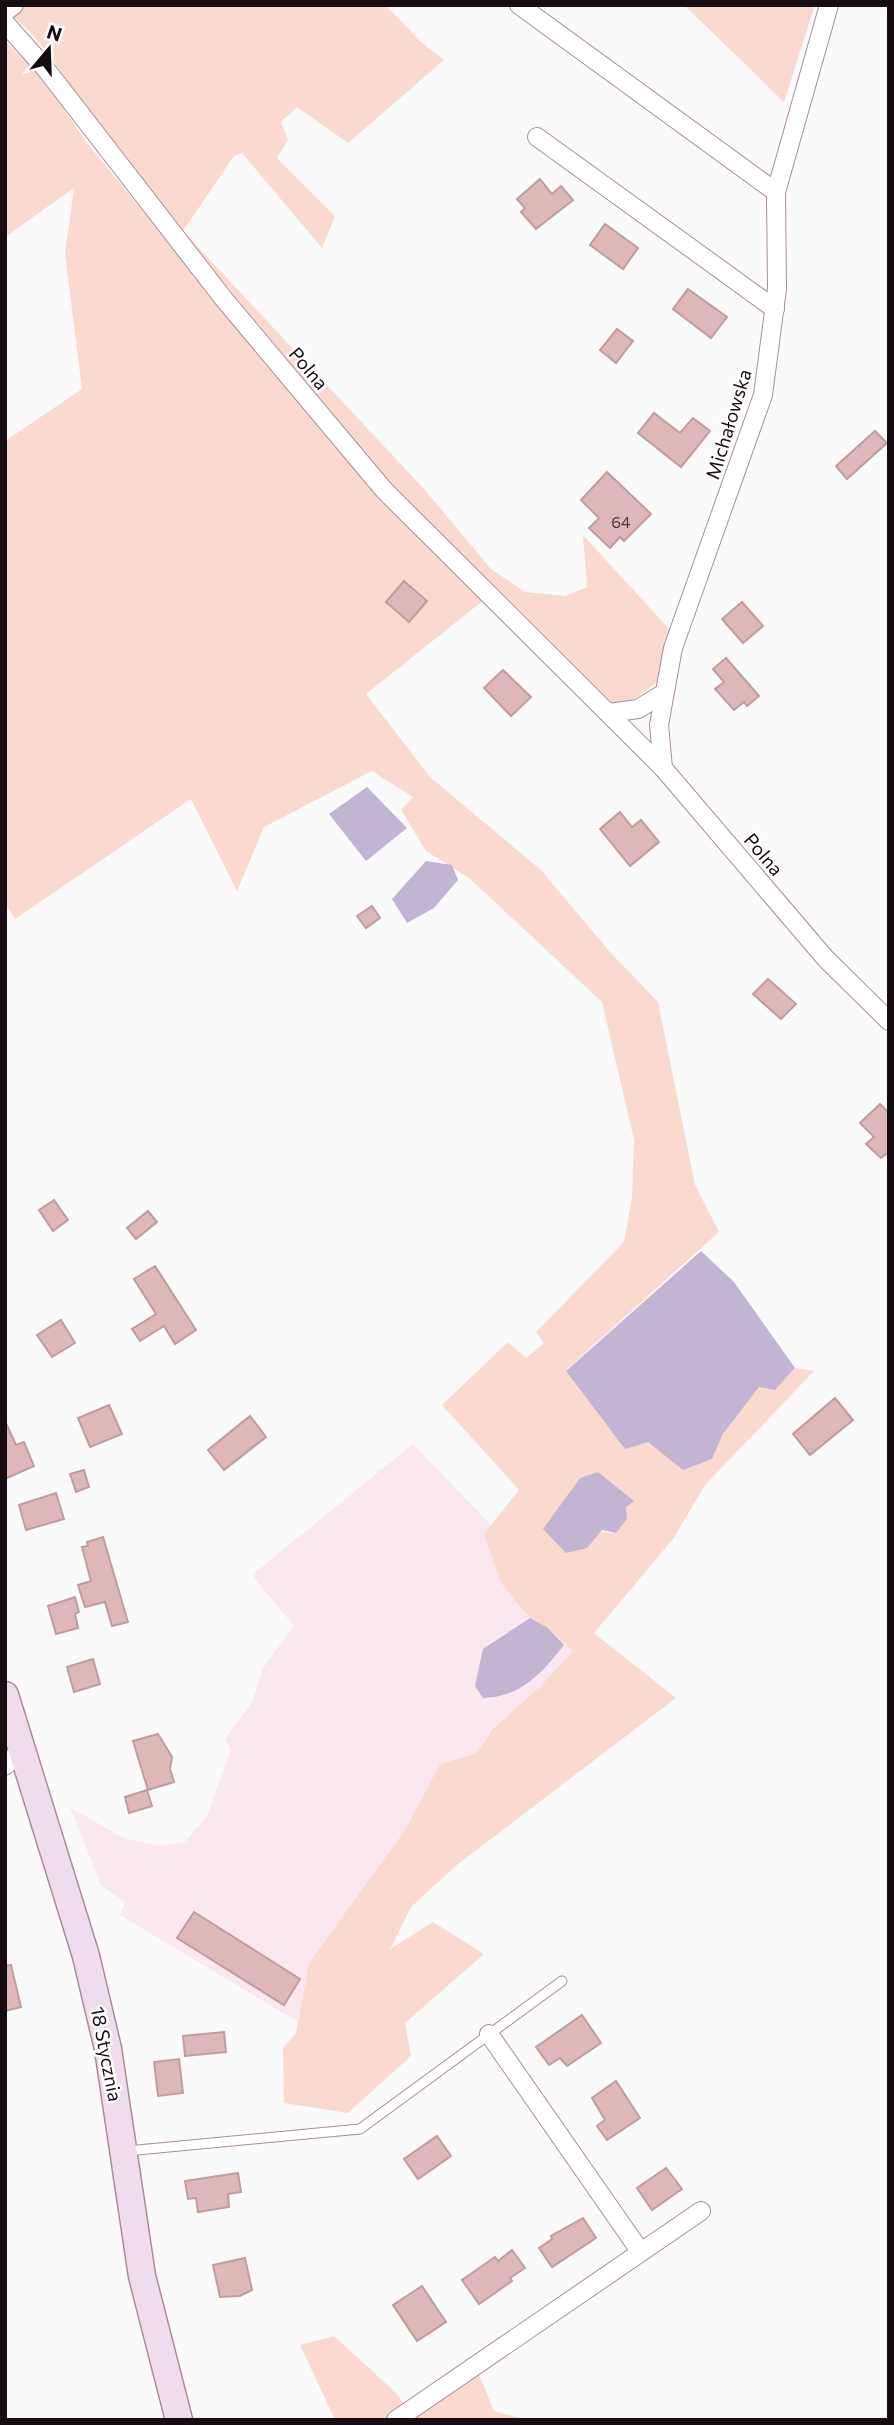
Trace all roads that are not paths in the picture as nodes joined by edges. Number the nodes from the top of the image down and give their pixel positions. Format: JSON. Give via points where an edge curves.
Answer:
{"nodes":[{"id":1,"x":14,"y":5,"type":"edge"},
{"id":2,"x":519,"y":5,"type":"edge"},
{"id":3,"x":829,"y":5,"type":"edge"},
{"id":4,"x":5,"y":12,"type":"edge"},
{"id":5,"x":5,"y":23,"type":"edge"},
{"id":6,"x":537,"y":137,"type":"dead end"},
{"id":7,"x":776,"y":192,"type":"junction"},
{"id":8,"x":775,"y":309,"type":"junction"},
{"id":9,"x":664,"y":693,"type":"junction"},
{"id":10,"x":610,"y":713,"type":"junction"},
{"id":11,"x":663,"y":768,"type":"junction"},
{"id":12,"x":889,"y":1021,"type":"edge"},
{"id":13,"x":5,"y":1695,"type":"edge"},
{"id":14,"x":13,"y":1757,"type":"edge"},
{"id":15,"x":562,"y":1981,"type":"dead end"},
{"id":16,"x":489,"y":2034,"type":"junction"},
{"id":17,"x":124,"y":2152,"type":"junction"},
{"id":18,"x":701,"y":2211,"type":"dead end"},
{"id":19,"x":640,"y":2251,"type":"junction"},
{"id":20,"x":179,"y":2420,"type":"edge"},
{"id":21,"x":396,"y":2420,"type":"edge"}],
"edges":[{"from":1,"to":4,"type":"street"},
{"from":2,"to":7,"type":"street"},
{"from":3,"to":7,"type":"street","name":"Michałowska"},
{"from":5,"to":10,"type":"street","name":"Polna","via":[[223,298],[384,490]]},
{"from":6,"to":8,"type":"street"},
{"from":7,"to":8,"type":"street","name":"Michałowska"},
{"from":8,"to":9,"type":"street","name":"Michałowska","via":[[763,395],[673,648]]},
{"from":9,"to":10,"type":"street","via":[[638,709]]},
{"from":9,"to":11,"type":"street","name":"Michałowska","via":[[659,725]]},
{"from":10,"to":11,"type":"street","name":"Polna"},
{"from":11,"to":12,"type":"street","name":"Polna","via":[[826,959]]},
{"from":13,"to":14,"type":"street","name":"18 Stycznia"},
{"from":14,"to":17,"type":"street","name":"18 Stycznia","via":[[86,1956],[108,2049]]},
{"from":15,"to":16,"type":"lane"},
{"from":16,"to":17,"type":"lane","via":[[360,2129]]},
{"from":16,"to":19,"type":"street"},
{"from":17,"to":20,"type":"street","name":"18 Stycznia","via":[[142,2276]]},
{"from":18,"to":19,"type":"street"},
{"from":19,"to":21,"type":"street"}]}
